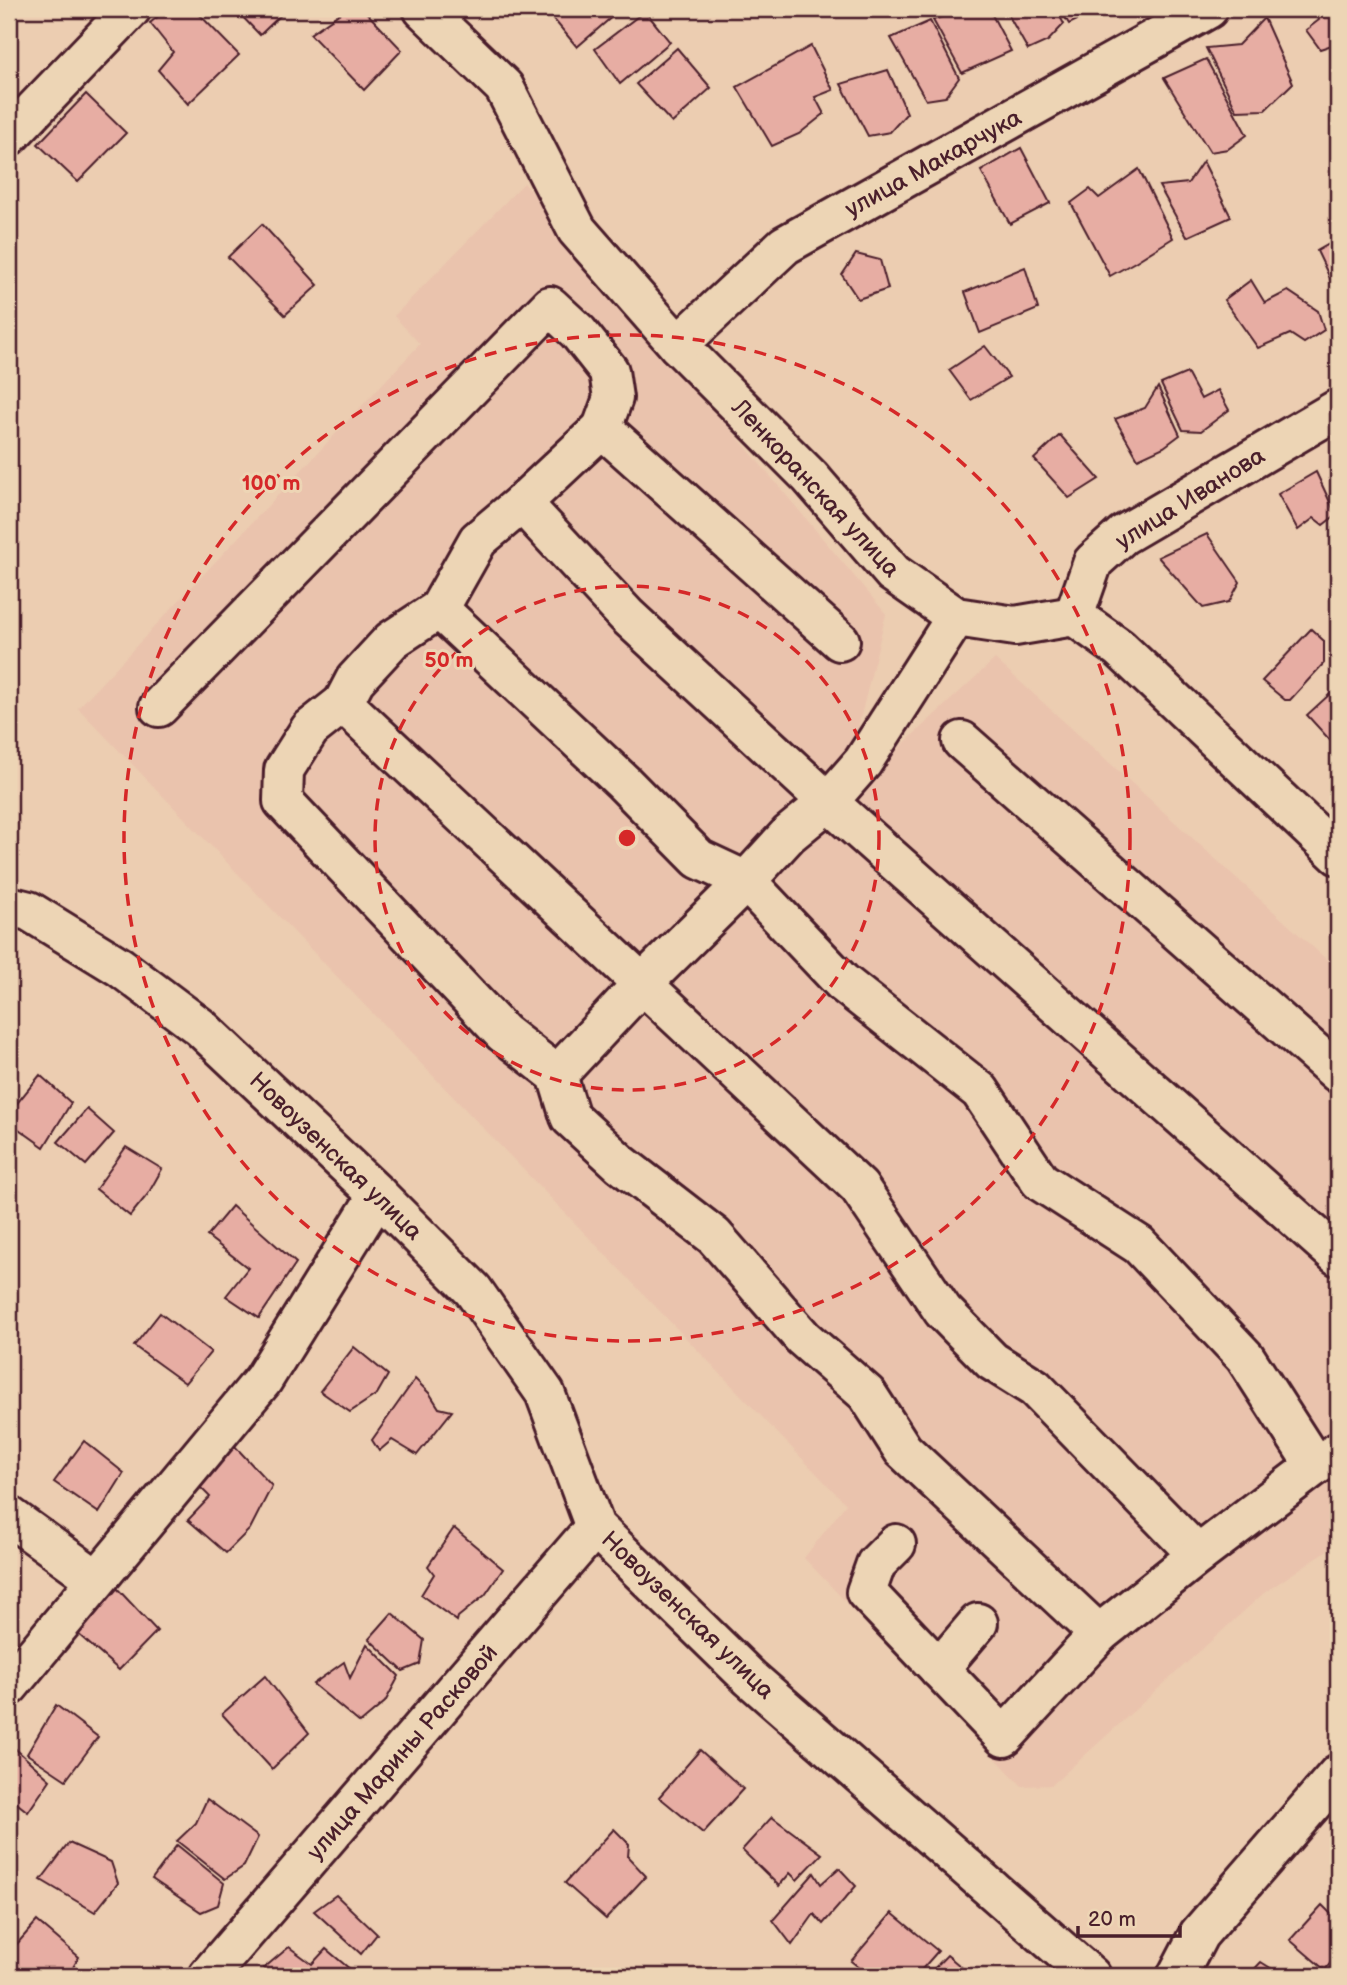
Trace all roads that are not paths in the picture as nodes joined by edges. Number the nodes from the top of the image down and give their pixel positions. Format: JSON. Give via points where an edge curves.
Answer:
{"nodes":[{"id":1,"x":131,"y":9,"type":"edge"},
{"id":2,"x":423,"y":9,"type":"edge"},
{"id":3,"x":1208,"y":9,"type":"edge"},
{"id":4,"x":9,"y":136,"type":"edge"},
{"id":5,"x":678,"y":345,"type":"junction"},
{"id":6,"x":1338,"y":409,"type":"edge"},
{"id":7,"x":601,"y":428,"type":"junction"},
{"id":8,"x":522,"y":503,"type":"junction"},
{"id":9,"x":439,"y":609,"type":"junction"},
{"id":10,"x":1074,"y":616,"type":"junction"},
{"id":11,"x":957,"y":617,"type":"junction"},
{"id":12,"x":840,"y":641,"type":"dead end"},
{"id":13,"x":343,"y":703,"type":"junction"},
{"id":14,"x":159,"y":708,"type":"dead end"},
{"id":15,"x":962,"y":741,"type":"dead end"},
{"id":16,"x":828,"y":802,"type":"junction"},
{"id":17,"x":1338,"y":855,"type":"edge"},
{"id":18,"x":746,"y":881,"type":"junction"},
{"id":19,"x":9,"y":906,"type":"edge"},
{"id":20,"x":643,"y":983,"type":"junction"},
{"id":21,"x":1338,"y":1073,"type":"edge"},
{"id":22,"x":557,"y":1075,"type":"junction"},
{"id":23,"x":378,"y":1195,"type":"junction"},
{"id":24,"x":1338,"y":1256,"type":"edge"},
{"id":25,"x":1326,"y":1459,"type":"edge"},
{"id":26,"x":9,"y":1516,"type":"edge"},
{"id":27,"x":595,"y":1527,"type":"junction"},
{"id":28,"x":896,"y":1544,"type":"dead end"},
{"id":29,"x":1198,"y":1555,"type":"junction"},
{"id":30,"x":96,"y":1579,"type":"junction"},
{"id":31,"x":978,"y":1623,"type":"dead end"},
{"id":32,"x":1099,"y":1634,"type":"junction"},
{"id":33,"x":939,"y":1669,"type":"junction"},
{"id":34,"x":9,"y":1686,"type":"edge"},
{"id":35,"x":1338,"y":1774,"type":"edge"},
{"id":36,"x":208,"y":1976,"type":"edge"},
{"id":37,"x":1091,"y":1976,"type":"edge"},
{"id":38,"x":1177,"y":1976,"type":"edge"}],
"edges":[{"from":1,"to":4,"type":"street"},
{"from":2,"to":5,"type":"street","name":"Ленкоранская улица","via":[[504,88],[577,230]]},
{"from":3,"to":5,"type":"street","name":"улица Макарчука","via":[[785,245]]},
{"from":5,"to":11,"type":"street","name":"Ленкоранская улица","via":[[810,477],[893,573]]},
{"from":6,"to":10,"type":"street","name":"улица Иванова","via":[[1122,535],[1093,562]]},
{"from":7,"to":8,"type":"street"},
{"from":7,"to":12,"type":"street"},
{"from":7,"to":14,"type":"street","via":[[613,398],[609,371],[550,306]]},
{"from":8,"to":9,"type":"street","via":[[478,540]]},
{"from":8,"to":16,"type":"street","via":[[627,616]]},
{"from":9,"to":13,"type":"street","via":[[393,640],[355,680]]},
{"from":9,"to":18,"type":"street","via":[[699,859]]},
{"from":10,"to":11,"type":"street","name":"Ленкоранская улица","via":[[1015,626]]},
{"from":10,"to":17,"type":"street","via":[[1119,648]]},
{"from":11,"to":16,"type":"street","via":[[863,762]]},
{"from":13,"to":20,"type":"street"},
{"from":13,"to":22,"type":"street","via":[[310,729],[284,770],[283,801],[503,1033]]},
{"from":15,"to":21,"type":"street"},
{"from":16,"to":18,"type":"street","via":[[789,834]]},
{"from":16,"to":24,"type":"street"},
{"from":18,"to":20,"type":"street"},
{"from":18,"to":25,"type":"street","via":[[842,982],[980,1091],[1040,1181],[1139,1245],[1245,1357]]},
{"from":19,"to":23,"type":"street","name":"Новоузенская улица","via":[[29,911],[120,967],[200,1027]]},
{"from":20,"to":22,"type":"street"},
{"from":20,"to":29,"type":"street","via":[[859,1187],[943,1311],[992,1361],[1035,1388]]},
{"from":22,"to":32,"type":"street","via":[[570,1117],[621,1164],[714,1236],[803,1338],[867,1394],[903,1450]]},
{"from":23,"to":27,"type":"street","name":"Новоузенская улица","via":[[472,1290],[545,1393]]},
{"from":23,"to":30,"type":"street","via":[[263,1380]]},
{"from":25,"to":29,"type":"street"},
{"from":26,"to":30,"type":"street"},
{"from":27,"to":36,"type":"street","name":"улица Марины Расковой"},
{"from":27,"to":37,"type":"street","name":"Новоузенская улица","via":[[750,1678]]},
{"from":28,"to":33,"type":"street","via":[[876,1564],[866,1592]]},
{"from":29,"to":32,"type":"street"},
{"from":30,"to":34,"type":"street"},
{"from":31,"to":33,"type":"street"},
{"from":32,"to":33,"type":"street","via":[[1004,1737]]},
{"from":35,"to":38,"type":"street","via":[[1199,1934]]}]}
